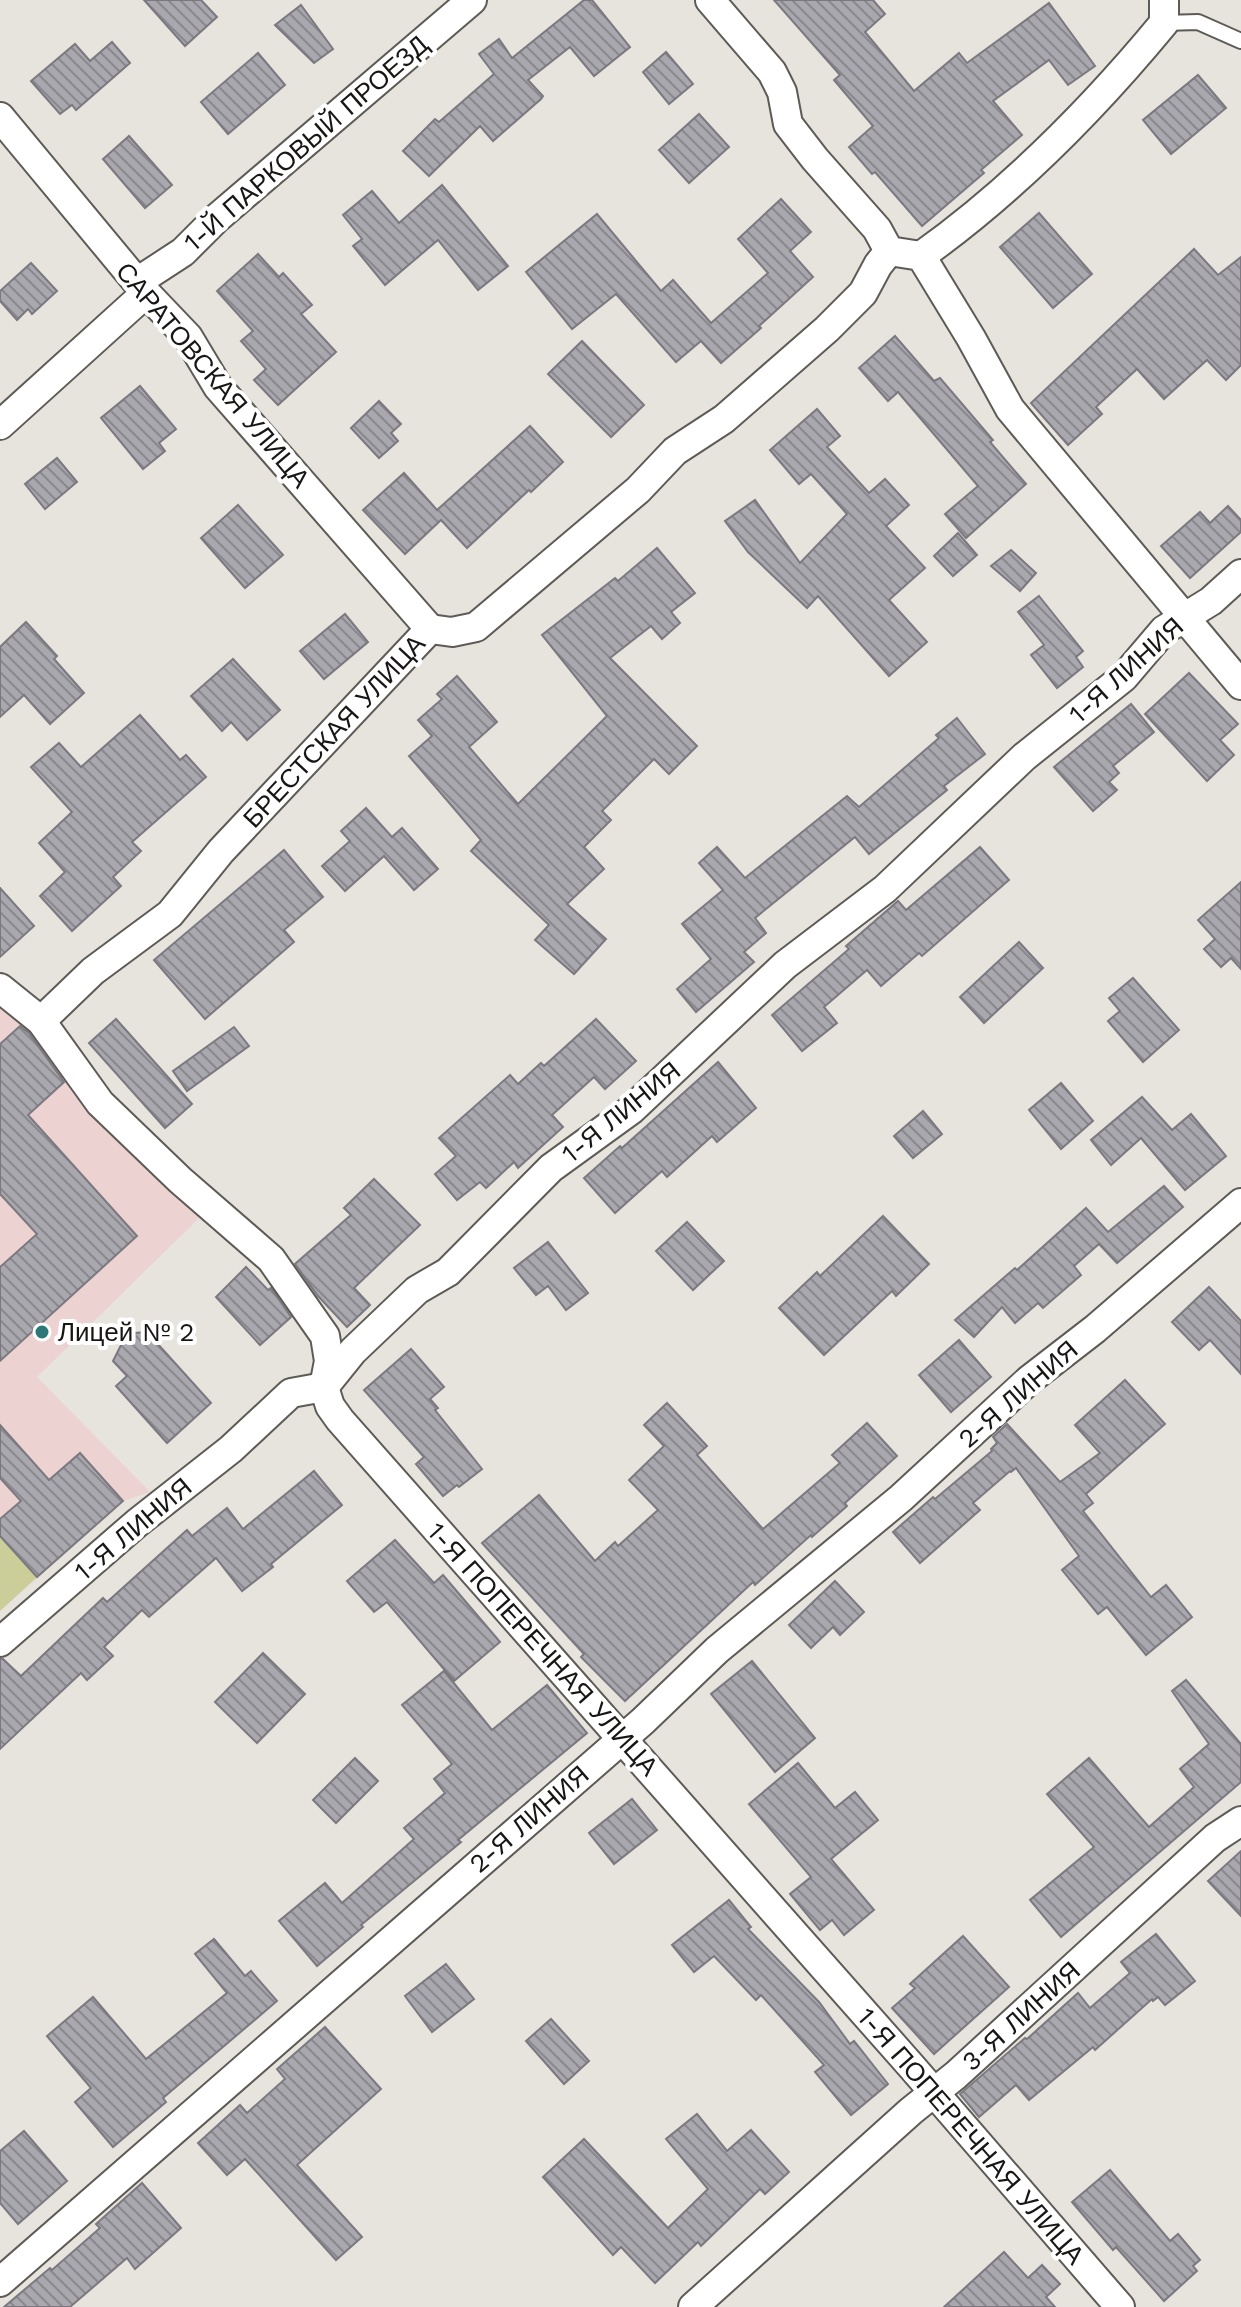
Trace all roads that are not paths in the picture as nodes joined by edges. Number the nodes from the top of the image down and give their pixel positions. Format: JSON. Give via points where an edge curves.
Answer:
{"nodes":[{"id":1,"x":472,"y":0,"type":"edge"},
{"id":2,"x":710,"y":0,"type":"edge"},
{"id":3,"x":1164,"y":11,"type":"edge"},
{"id":4,"x":1241,"y":41,"type":"edge"},
{"id":5,"x":0,"y":117,"type":"edge"},
{"id":6,"x":889,"y":251,"type":"junction"},
{"id":7,"x":921,"y":256,"type":"junction"},
{"id":8,"x":141,"y":288,"type":"junction"},
{"id":9,"x":0,"y":425,"type":"edge"},
{"id":10,"x":1241,"y":574,"type":"edge"},
{"id":11,"x":1184,"y":617,"type":"junction"},
{"id":12,"x":430,"y":629,"type":"junction"},
{"id":13,"x":1241,"y":685,"type":"edge"},
{"id":14,"x":0,"y":988,"type":"edge"},
{"id":15,"x":41,"y":1021,"type":"junction"},
{"id":16,"x":1241,"y":1203,"type":"edge"},
{"id":17,"x":324,"y":1387,"type":"junction"},
{"id":18,"x":0,"y":1642,"type":"edge"},
{"id":19,"x":621,"y":1738,"type":"junction"},
{"id":20,"x":1241,"y":1821,"type":"edge"},
{"id":21,"x":933,"y":2093,"type":"junction"},
{"id":22,"x":0,"y":2282,"type":"edge"},
{"id":23,"x":693,"y":2307,"type":"edge"},
{"id":24,"x":1120,"y":2307,"type":"edge"}],
"edges":[{"from":1,"to":8,"type":"street","name":"1-Й ПАРКОВЫЙ ПРОЕЗД"},
{"from":2,"to":6,"type":"street","via":[[772,72],[788,124],[877,229]]},
{"from":3,"to":4,"type":"lane"},
{"from":3,"to":7,"type":"street","via":[[1130,64],[1040,158]]},
{"from":5,"to":8,"type":"street","name":"САРАТОВСКАЯ УЛИЦА"},
{"from":6,"to":7,"type":"street"},
{"from":6,"to":12,"type":"street","name":"БРЕСТСКАЯ УЛИЦА","via":[[863,293],[827,329],[724,419],[675,451],[638,490],[476,627]]},
{"from":7,"to":11,"type":"street","via":[[1010,409]]},
{"from":8,"to":9,"type":"street","name":"1-Й ПАРКОВЫЙ ПРОЕЗД"},
{"from":8,"to":12,"type":"street","name":"САРАТОВСКАЯ УЛИЦА","via":[[188,337],[218,387]]},
{"from":10,"to":11,"type":"street","name":"1-Я ЛИНИЯ"},
{"from":11,"to":13,"type":"street"},
{"from":11,"to":17,"type":"street","name":"1-Я ЛИНИЯ","via":[[1164,630],[1124,677],[1024,757],[885,889],[785,965],[631,1110],[551,1168],[448,1272],[417,1290],[353,1351]]},
{"from":12,"to":15,"type":"street","name":"БРЕСТСКАЯ УЛИЦА","via":[[221,851],[170,914],[93,971]]},
{"from":14,"to":15,"type":"street"},
{"from":15,"to":17,"type":"street","via":[[100,1103],[271,1259],[325,1336],[329,1361]]},
{"from":16,"to":19,"type":"street","name":"2-Я ЛИНИЯ","via":[[1029,1380],[901,1498],[717,1650]]},
{"from":17,"to":18,"type":"street","name":"1-Я ЛИНИЯ","via":[[291,1393]]},
{"from":17,"to":19,"type":"street","name":"1-Я ПОПЕРЕЧНАЯ УЛИЦА","via":[[340,1420]]},
{"from":19,"to":21,"type":"street","name":"1-Я ПОПЕРЕЧНАЯ УЛИЦА"},
{"from":19,"to":22,"type":"street","name":"2-Я ЛИНИЯ"},
{"from":20,"to":21,"type":"street","name":"3-Я ЛИНИЯ","via":[[1215,1838]]},
{"from":21,"to":23,"type":"street","name":"3-Я ЛИНИЯ"},
{"from":21,"to":24,"type":"street","name":"1-Я ПОПЕРЕЧНАЯ УЛИЦА"}]}
